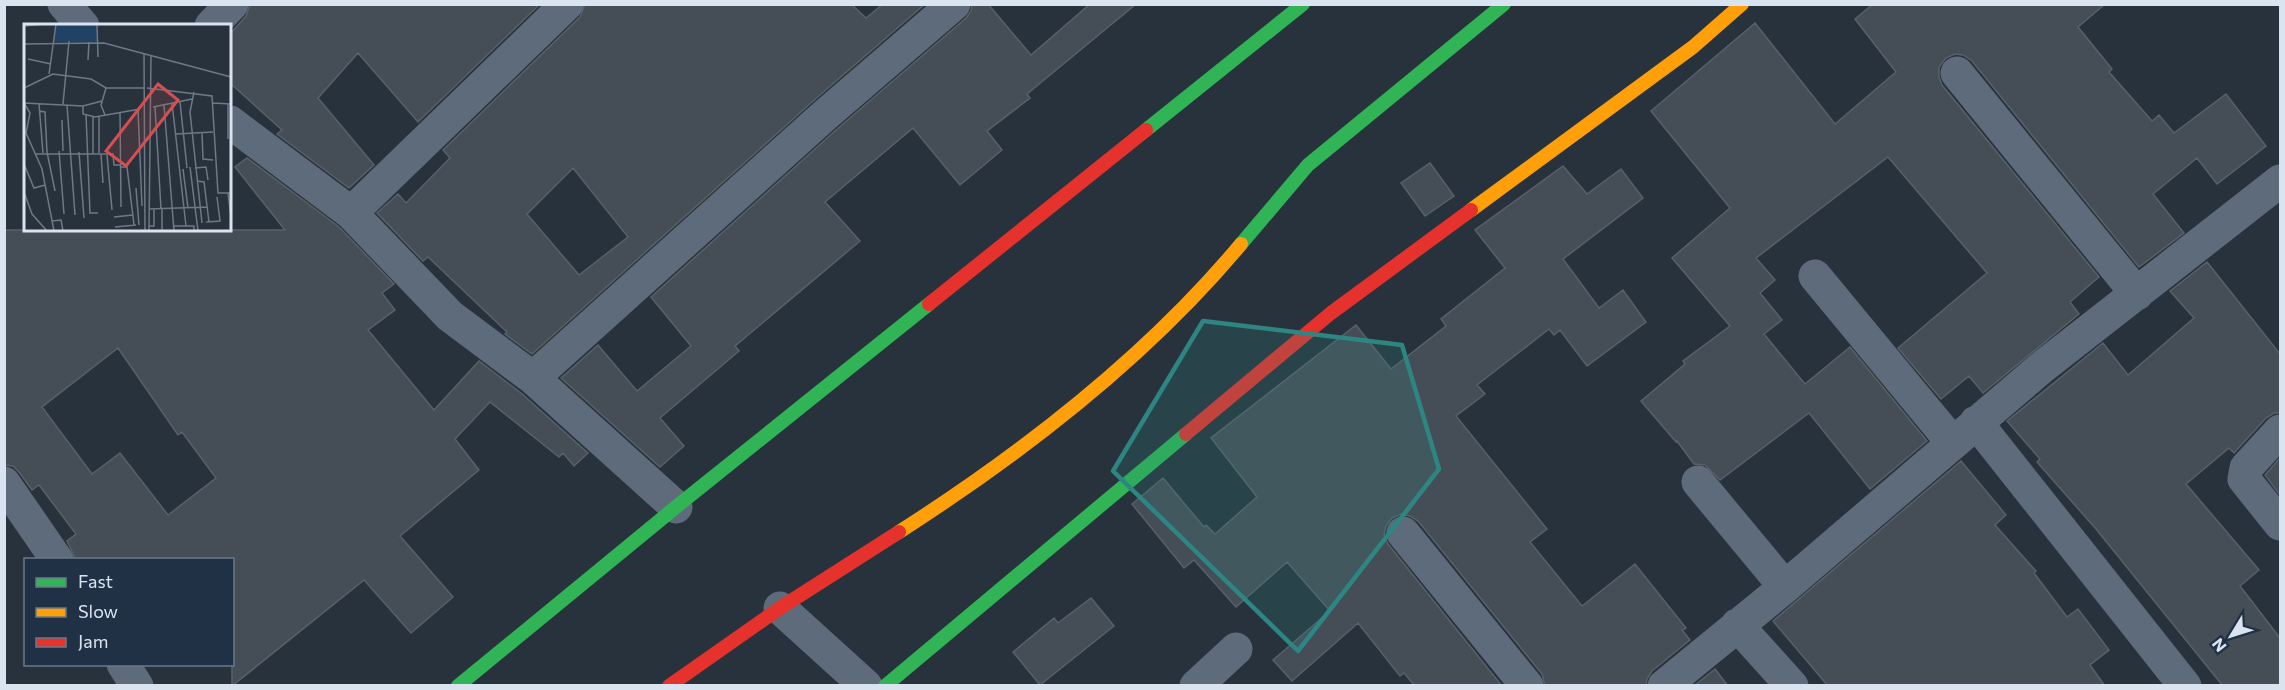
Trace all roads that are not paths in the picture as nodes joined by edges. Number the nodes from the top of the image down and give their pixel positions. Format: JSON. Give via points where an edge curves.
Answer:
{"nodes":[{"id":1,"x":64,"y":4,"type":"edge"},
{"id":2,"x":232,"y":4,"type":"edge"},
{"id":3,"x":567,"y":4,"type":"edge"},
{"id":4,"x":954,"y":4,"type":"edge"},
{"id":5,"x":1303,"y":4,"type":"edge"},
{"id":6,"x":1504,"y":4,"type":"edge"},
{"id":7,"x":1742,"y":4,"type":"edge"},
{"id":8,"x":81,"y":24,"type":"edge"},
{"id":9,"x":213,"y":24,"type":"edge"},
{"id":10,"x":1957,"y":73,"type":"dead end"},
{"id":11,"x":231,"y":123,"type":"edge"},
{"id":12,"x":2280,"y":181,"type":"edge"},
{"id":13,"x":351,"y":213,"type":"junction"},
{"id":14,"x":1815,"y":276,"type":"dead end"},
{"id":15,"x":2137,"y":294,"type":"junction"},
{"id":16,"x":533,"y":378,"type":"junction"},
{"id":17,"x":2280,"y":431,"type":"edge"},
{"id":18,"x":1964,"y":432,"type":"junction"},
{"id":19,"x":1698,"y":482,"type":"dead end"},
{"id":20,"x":4,"y":483,"type":"edge"},
{"id":21,"x":676,"y":507,"type":"junction"},
{"id":22,"x":2280,"y":524,"type":"edge"},
{"id":23,"x":1403,"y":533,"type":"dead end"},
{"id":24,"x":56,"y":558,"type":"edge"},
{"id":25,"x":1785,"y":587,"type":"junction"},
{"id":26,"x":780,"y":608,"type":"junction"},
{"id":27,"x":1737,"y":625,"type":"junction"},
{"id":28,"x":1236,"y":650,"type":"dead end"},
{"id":29,"x":124,"y":666,"type":"edge"},
{"id":30,"x":137,"y":686,"type":"edge"},
{"id":31,"x":458,"y":686,"type":"edge"},
{"id":32,"x":669,"y":686,"type":"edge"},
{"id":33,"x":866,"y":686,"type":"edge"},
{"id":34,"x":885,"y":686,"type":"edge"},
{"id":35,"x":1196,"y":686,"type":"edge"},
{"id":36,"x":1527,"y":686,"type":"edge"},
{"id":37,"x":1664,"y":686,"type":"edge"},
{"id":38,"x":1792,"y":686,"type":"edge"},
{"id":39,"x":2185,"y":686,"type":"edge"}],
"edges":[{"from":1,"to":8,"type":"street"},
{"from":2,"to":9,"type":"street"},
{"from":3,"to":13,"type":"street"},
{"from":4,"to":16,"type":"street"},
{"from":5,"to":21,"type":"street"},
{"from":6,"to":26,"type":"street","via":[[1308,165],[1208,284],[1103,383],[970,487]]},
{"from":7,"to":34,"type":"street","via":[[1693,47],[1331,313]]},
{"from":10,"to":15,"type":"street"},
{"from":11,"to":13,"type":"street"},
{"from":12,"to":15,"type":"street"},
{"from":13,"to":16,"type":"street","via":[[450,316]]},
{"from":14,"to":18,"type":"street"},
{"from":15,"to":18,"type":"street"},
{"from":16,"to":21,"type":"street"},
{"from":17,"to":22,"type":"street","via":[[2246,468],[2244,479]]},
{"from":18,"to":25,"type":"street"},
{"from":18,"to":39,"type":"street"},
{"from":19,"to":25,"type":"street"},
{"from":20,"to":24,"type":"street"},
{"from":21,"to":31,"type":"street"},
{"from":23,"to":36,"type":"street"},
{"from":25,"to":27,"type":"street"},
{"from":26,"to":32,"type":"street"},
{"from":26,"to":33,"type":"street"},
{"from":27,"to":37,"type":"street"},
{"from":27,"to":38,"type":"street"},
{"from":28,"to":35,"type":"street"},
{"from":29,"to":30,"type":"street"}]}
